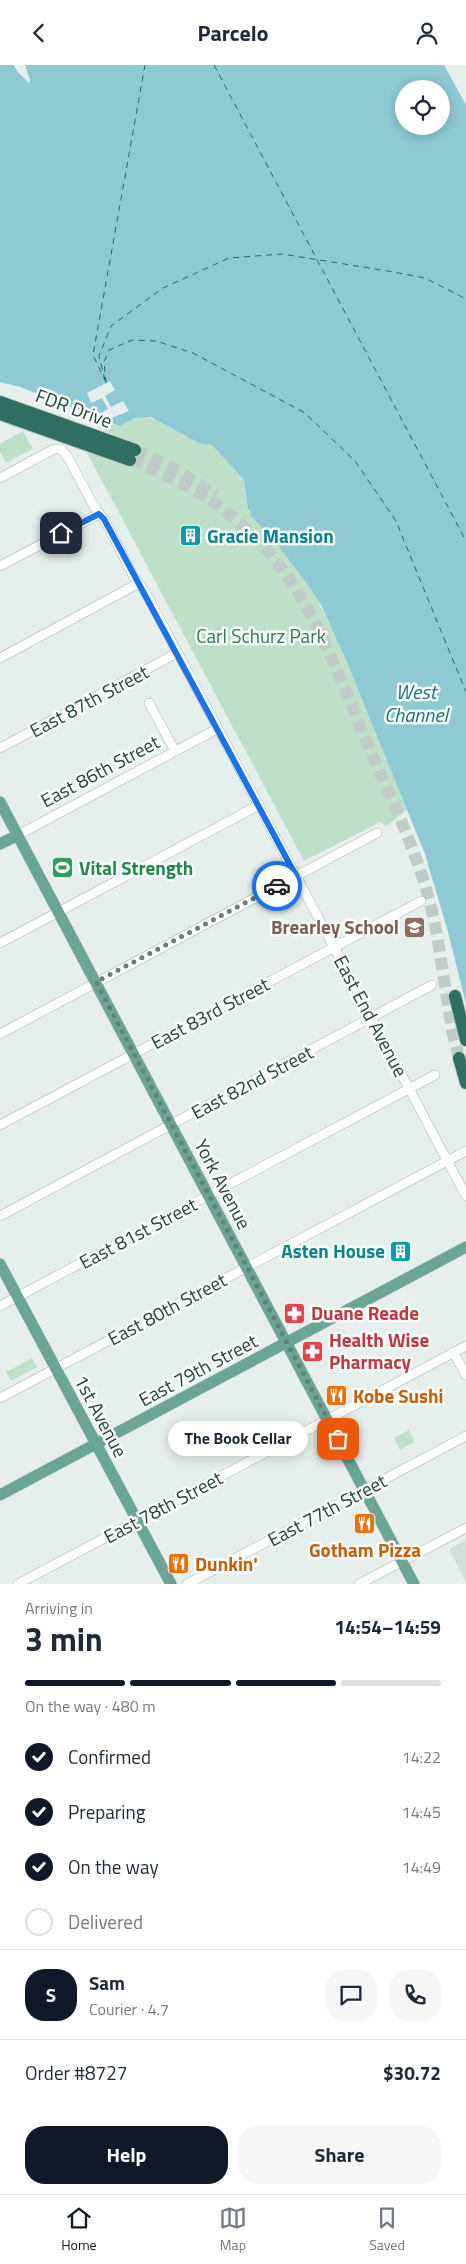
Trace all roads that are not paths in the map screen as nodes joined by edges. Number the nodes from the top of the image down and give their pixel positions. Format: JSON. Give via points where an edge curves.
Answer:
{"nodes":[{"id":1,"x":0,"y":402,"type":"edge"},
{"id":2,"x":0,"y":415,"type":"edge"},
{"id":3,"x":0,"y":478,"type":"edge"},
{"id":4,"x":99,"y":514,"type":"junction"},
{"id":5,"x":0,"y":566,"type":"edge"},
{"id":6,"x":139,"y":583,"type":"junction"},
{"id":7,"x":177,"y":653,"type":"junction"},
{"id":8,"x":0,"y":658,"type":"edge"},
{"id":9,"x":149,"y":703,"type":"dead end"},
{"id":10,"x":217,"y":729,"type":"junction"},
{"id":11,"x":0,"y":748,"type":"edge"},
{"id":12,"x":175,"y":751,"type":"junction"},
{"id":13,"x":0,"y":802,"type":"edge"},
{"id":14,"x":259,"y":805,"type":"junction"},
{"id":15,"x":377,"y":833,"type":"dead end"},
{"id":16,"x":18,"y":835,"type":"junction"},
{"id":17,"x":0,"y":844,"type":"edge"},
{"id":18,"x":296,"y":876,"type":"junction"},
{"id":19,"x":421,"y":901,"type":"dead end"},
{"id":20,"x":58,"y":912,"type":"junction"},
{"id":21,"x":0,"y":943,"type":"edge"},
{"id":22,"x":334,"y":947,"type":"junction"},
{"id":23,"x":96,"y":982,"type":"junction"},
{"id":24,"x":432,"y":985,"type":"dead end"},
{"id":25,"x":455,"y":996,"type":"dead end"},
{"id":26,"x":372,"y":1018,"type":"junction"},
{"id":27,"x":0,"y":1034,"type":"edge"},
{"id":28,"x":466,"y":1040,"type":"edge"},
{"id":29,"x":134,"y":1054,"type":"junction"},
{"id":30,"x":459,"y":1059,"type":"tunnel mouth"},
{"id":31,"x":435,"y":1075,"type":"dead end"},
{"id":32,"x":466,"y":1083,"type":"edge"},
{"id":33,"x":409,"y":1089,"type":"junction"},
{"id":34,"x":0,"y":1125,"type":"edge"},
{"id":35,"x":171,"y":1125,"type":"junction"},
{"id":36,"x":466,"y":1151,"type":"edge"},
{"id":37,"x":448,"y":1161,"type":"junction"},
{"id":38,"x":209,"y":1195,"type":"junction"},
{"id":39,"x":466,"y":1196,"type":"edge"},
{"id":40,"x":0,"y":1216,"type":"edge"},
{"id":41,"x":466,"y":1247,"type":"edge"},
{"id":42,"x":0,"y":1264,"type":"edge"},
{"id":43,"x":247,"y":1266,"type":"junction"},
{"id":44,"x":18,"y":1297,"type":"junction"},
{"id":45,"x":0,"y":1306,"type":"edge"},
{"id":46,"x":287,"y":1343,"type":"junction"},
{"id":47,"x":466,"y":1346,"type":"edge"},
{"id":48,"x":453,"y":1352,"type":"junction"},
{"id":49,"x":56,"y":1367,"type":"junction"},
{"id":50,"x":466,"y":1375,"type":"edge"},
{"id":51,"x":0,"y":1398,"type":"edge"},
{"id":52,"x":327,"y":1419,"type":"junction"},
{"id":53,"x":466,"y":1436,"type":"edge"},
{"id":54,"x":96,"y":1444,"type":"junction"},
{"id":55,"x":364,"y":1490,"type":"junction"},
{"id":56,"x":0,"y":1495,"type":"edge"},
{"id":57,"x":137,"y":1521,"type":"junction"},
{"id":58,"x":466,"y":1528,"type":"edge"},
{"id":59,"x":402,"y":1561,"type":"junction"},
{"id":60,"x":18,"y":1584,"type":"edge"},
{"id":61,"x":171,"y":1584,"type":"edge"},
{"id":62,"x":187,"y":1584,"type":"edge"},
{"id":63,"x":359,"y":1584,"type":"edge"},
{"id":64,"x":414,"y":1584,"type":"edge"}],
"edges":[{"from":1,"to":2,"type":"highway","name":"FDR Drive","via":[[132,455]]},
{"from":3,"to":4,"type":"street","name":"East End Avenue","via":[[54,449],[60,449]]},
{"from":4,"to":5,"type":"street"},
{"from":4,"to":6,"type":"street","name":"East End Avenue"},
{"from":6,"to":7,"type":"street","name":"East End Avenue"},
{"from":6,"to":8,"type":"street"},
{"from":7,"to":10,"type":"street","name":"East End Avenue"},
{"from":7,"to":11,"type":"street","name":"East 87th Street"},
{"from":9,"to":12,"type":"street"},
{"from":10,"to":12,"type":"street","name":"East 86th Street"},
{"from":10,"to":14,"type":"street","name":"East End Avenue"},
{"from":12,"to":16,"type":"street","name":"East 86th Street"},
{"from":13,"to":16,"type":"main road","name":"York Avenue"},
{"from":14,"to":18,"type":"street","name":"East End Avenue"},
{"from":14,"to":20,"type":"street"},
{"from":15,"to":18,"type":"street"},
{"from":16,"to":17,"type":"main road","name":"East 86th Street"},
{"from":16,"to":20,"type":"main road","name":"York Avenue"},
{"from":18,"to":22,"type":"street","name":"East End Avenue"},
{"from":18,"to":23,"type":"street"},
{"from":19,"to":22,"type":"street","name":"East 83rd Street"},
{"from":20,"to":21,"type":"street"},
{"from":20,"to":23,"type":"main road","name":"York Avenue"},
{"from":22,"to":26,"type":"street","name":"East End Avenue"},
{"from":22,"to":29,"type":"street","name":"East 83rd Street"},
{"from":23,"to":27,"type":"street"},
{"from":23,"to":29,"type":"main road","name":"York Avenue"},
{"from":24,"to":26,"type":"street","name":"East 82nd Street"},
{"from":25,"to":28,"type":"highway"},
{"from":26,"to":33,"type":"street","name":"East End Avenue"},
{"from":26,"to":35,"type":"street","name":"East 82nd Street"},
{"from":29,"to":34,"type":"street","name":"East 83rd Street"},
{"from":29,"to":35,"type":"main road","name":"York Avenue"},
{"from":30,"to":32,"type":"highway"},
{"from":31,"to":33,"type":"street","name":"East 81st Street"},
{"from":33,"to":37,"type":"street","name":"East End Avenue"},
{"from":33,"to":38,"type":"street","name":"East 81st Street"},
{"from":35,"to":38,"type":"main road","name":"York Avenue"},
{"from":35,"to":40,"type":"street","name":"East 82nd Street"},
{"from":36,"to":37,"type":"street","name":"East 80th Street"},
{"from":37,"to":39,"type":"street","name":"East End Avenue"},
{"from":37,"to":43,"type":"street","name":"East 80th Street"},
{"from":38,"to":43,"type":"main road","name":"York Avenue"},
{"from":38,"to":44,"type":"street","name":"East 81st Street"},
{"from":41,"to":46,"type":"main road","name":"East 79th Street"},
{"from":42,"to":44,"type":"main road","name":"1st Avenue"},
{"from":43,"to":46,"type":"main road","name":"York Avenue"},
{"from":43,"to":49,"type":"street","name":"East 80th Street"},
{"from":44,"to":45,"type":"street","name":"East 81st Street"},
{"from":44,"to":49,"type":"main road","name":"1st Avenue"},
{"from":46,"to":52,"type":"main road","name":"York Avenue"},
{"from":46,"to":54,"type":"main road","name":"East 79th Street"},
{"from":47,"to":48,"type":"street","name":"East 78th Street"},
{"from":48,"to":50,"type":"street"},
{"from":48,"to":52,"type":"street","name":"East 78th Street"},
{"from":49,"to":51,"type":"street","name":"East 80th Street"},
{"from":49,"to":54,"type":"main road","name":"1st Avenue"},
{"from":52,"to":55,"type":"main road","name":"York Avenue"},
{"from":52,"to":57,"type":"street","name":"East 78th Street"},
{"from":53,"to":55,"type":"street","name":"East 77th Street"},
{"from":54,"to":56,"type":"main road","name":"East 79th Street"},
{"from":54,"to":57,"type":"main road","name":"1st Avenue"},
{"from":55,"to":59,"type":"main road","name":"York Avenue"},
{"from":55,"to":62,"type":"street","name":"East 77th Street"},
{"from":57,"to":60,"type":"street","name":"East 78th Street"},
{"from":57,"to":61,"type":"main road","name":"1st Avenue"},
{"from":58,"to":59,"type":"street"},
{"from":59,"to":63,"type":"street"},
{"from":59,"to":64,"type":"main road","name":"York Avenue"}]}
